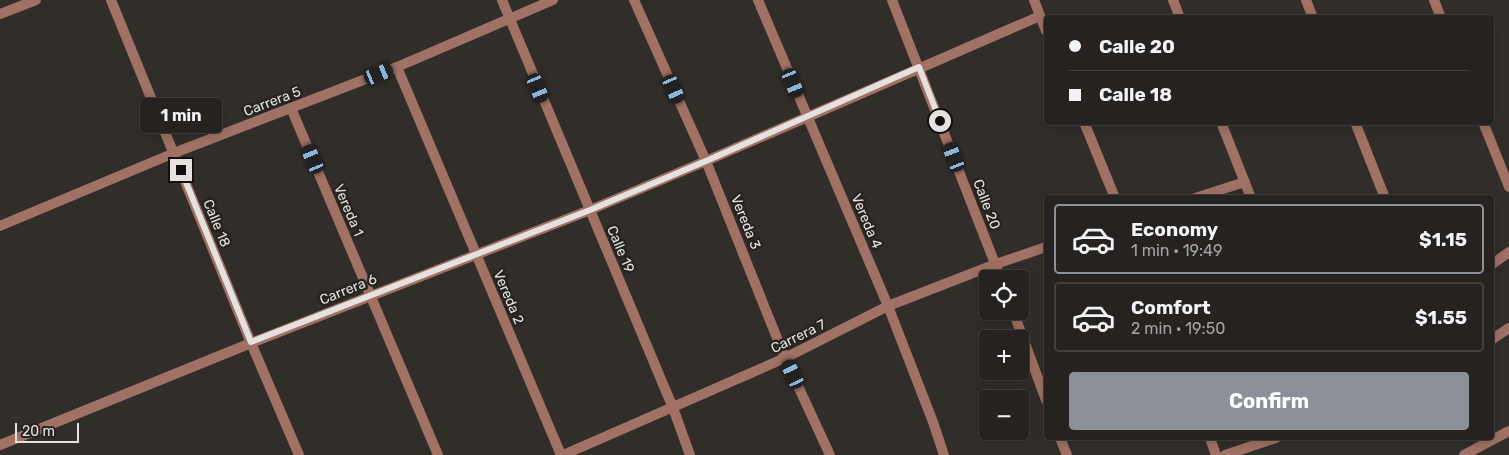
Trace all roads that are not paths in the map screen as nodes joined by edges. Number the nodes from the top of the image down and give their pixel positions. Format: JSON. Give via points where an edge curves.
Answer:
{"nodes":[{"id":1,"x":36,"y":0,"type":"edge"},
{"id":2,"x":111,"y":0,"type":"edge"},
{"id":3,"x":502,"y":0,"type":"edge"},
{"id":4,"x":553,"y":0,"type":"edge"},
{"id":5,"x":634,"y":0,"type":"edge"},
{"id":6,"x":758,"y":0,"type":"edge"},
{"id":7,"x":892,"y":0,"type":"edge"},
{"id":8,"x":1034,"y":0,"type":"edge"},
{"id":9,"x":1173,"y":0,"type":"edge"},
{"id":10,"x":1306,"y":0,"type":"edge"},
{"id":11,"x":1434,"y":0,"type":"edge"},
{"id":12,"x":0,"y":14,"type":"edge"},
{"id":13,"x":1179,"y":15,"type":"edge"},
{"id":14,"x":1312,"y":15,"type":"edge"},
{"id":15,"x":1440,"y":15,"type":"edge"},
{"id":16,"x":1040,"y":16,"type":"junction"},
{"id":17,"x":509,"y":18,"type":"junction"},
{"id":18,"x":1044,"y":26,"type":"edge"},
{"id":19,"x":397,"y":67,"type":"junction"},
{"id":20,"x":919,"y":67,"type":"junction"},
{"id":21,"x":291,"y":108,"type":"junction"},
{"id":22,"x":807,"y":116,"type":"junction"},
{"id":23,"x":1085,"y":125,"type":"edge"},
{"id":24,"x":1222,"y":125,"type":"edge"},
{"id":25,"x":1356,"y":125,"type":"edge"},
{"id":26,"x":1483,"y":125,"type":"edge"},
{"id":27,"x":174,"y":153,"type":"junction"},
{"id":28,"x":706,"y":161,"type":"junction"},
{"id":29,"x":1245,"y":182,"type":"junction"},
{"id":30,"x":1509,"y":187,"type":"edge"},
{"id":31,"x":1114,"y":195,"type":"edge"},
{"id":32,"x":1204,"y":195,"type":"edge"},
{"id":33,"x":1250,"y":195,"type":"edge"},
{"id":34,"x":1384,"y":195,"type":"edge"},
{"id":35,"x":590,"y":210,"type":"junction"},
{"id":36,"x":0,"y":226,"type":"edge"},
{"id":37,"x":1044,"y":248,"type":"edge"},
{"id":38,"x":1509,"y":252,"type":"edge"},
{"id":39,"x":476,"y":253,"type":"junction"},
{"id":40,"x":1494,"y":263,"type":"edge"},
{"id":41,"x":996,"y":264,"type":"junction"},
{"id":42,"x":998,"y":270,"type":"edge"},
{"id":43,"x":370,"y":295,"type":"junction"},
{"id":44,"x":888,"y":306,"type":"junction"},
{"id":45,"x":1016,"y":320,"type":"edge"},
{"id":46,"x":1509,"y":328,"type":"edge"},
{"id":47,"x":1494,"y":338,"type":"edge"},
{"id":48,"x":251,"y":342,"type":"junction"},
{"id":49,"x":785,"y":358,"type":"junction"},
{"id":50,"x":1044,"y":395,"type":"edge"},
{"id":51,"x":673,"y":408,"type":"junction"},
{"id":52,"x":1509,"y":431,"type":"edge"},
{"id":53,"x":1494,"y":439,"type":"edge"},
{"id":54,"x":1061,"y":440,"type":"edge"},
{"id":55,"x":1211,"y":440,"type":"edge"},
{"id":56,"x":1270,"y":440,"type":"edge"},
{"id":57,"x":1492,"y":440,"type":"edge"},
{"id":58,"x":0,"y":445,"type":"edge"},
{"id":59,"x":299,"y":455,"type":"edge"},
{"id":60,"x":438,"y":455,"type":"edge"},
{"id":61,"x":562,"y":455,"type":"edge"},
{"id":62,"x":690,"y":455,"type":"edge"},
{"id":63,"x":830,"y":455,"type":"edge"},
{"id":64,"x":944,"y":455,"type":"edge"},
{"id":65,"x":1067,"y":455,"type":"edge"},
{"id":66,"x":1216,"y":455,"type":"edge"},
{"id":67,"x":1225,"y":455,"type":"edge"},
{"id":68,"x":1464,"y":455,"type":"edge"}],
"edges":[{"from":1,"to":12,"type":"street"},
{"from":2,"to":27,"type":"street","name":"Calle 18"},
{"from":3,"to":17,"type":"street","name":"Calle 19"},
{"from":4,"to":17,"type":"street","name":"Carrera 5"},
{"from":5,"to":28,"type":"street","name":"Vereda 3"},
{"from":6,"to":22,"type":"street","name":"Vereda 4"},
{"from":7,"to":20,"type":"street","name":"Calle 20"},
{"from":8,"to":16,"type":"street"},
{"from":9,"to":13,"type":"street"},
{"from":10,"to":14,"type":"street"},
{"from":11,"to":15,"type":"street"},
{"from":16,"to":18,"type":"street"},
{"from":16,"to":20,"type":"street","name":"Carrera 6"},
{"from":17,"to":19,"type":"street","name":"Carrera 5"},
{"from":17,"to":35,"type":"street","name":"Calle 19"},
{"from":19,"to":21,"type":"street","name":"Carrera 5"},
{"from":19,"to":39,"type":"street","name":"Vereda 2"},
{"from":20,"to":22,"type":"street","name":"Carrera 6"},
{"from":20,"to":41,"type":"street","name":"Calle 20"},
{"from":21,"to":27,"type":"street","name":"Carrera 5"},
{"from":21,"to":43,"type":"street","name":"Vereda 1"},
{"from":22,"to":28,"type":"street","name":"Carrera 6"},
{"from":22,"to":44,"type":"street","name":"Vereda 4"},
{"from":23,"to":31,"type":"street"},
{"from":24,"to":29,"type":"street"},
{"from":25,"to":34,"type":"street"},
{"from":26,"to":30,"type":"street"},
{"from":27,"to":36,"type":"street","name":"Carrera 5"},
{"from":27,"to":48,"type":"street","name":"Calle 18"},
{"from":28,"to":35,"type":"street","name":"Carrera 6"},
{"from":28,"to":49,"type":"street","name":"Vereda 3"},
{"from":29,"to":32,"type":"street"},
{"from":29,"to":33,"type":"street"},
{"from":35,"to":39,"type":"street","name":"Carrera 6"},
{"from":35,"to":51,"type":"street","name":"Calle 19"},
{"from":37,"to":41,"type":"street","name":"Carrera 7"},
{"from":38,"to":40,"type":"street"},
{"from":39,"to":43,"type":"street","name":"Carrera 6"},
{"from":39,"to":61,"type":"street","name":"Vereda 2"},
{"from":41,"to":42,"type":"street","name":"Calle 20"},
{"from":41,"to":44,"type":"street","name":"Carrera 7"},
{"from":43,"to":48,"type":"street","name":"Carrera 6"},
{"from":43,"to":60,"type":"street","name":"Vereda 1"},
{"from":44,"to":49,"type":"street","name":"Carrera 7"},
{"from":44,"to":64,"type":"street","name":"Vereda 4"},
{"from":45,"to":50,"type":"street"},
{"from":46,"to":47,"type":"street"},
{"from":48,"to":58,"type":"street","name":"Carrera 6"},
{"from":48,"to":59,"type":"street","name":"Calle 18"},
{"from":49,"to":51,"type":"street","name":"Carrera 7"},
{"from":49,"to":63,"type":"street","name":"Vereda 3"},
{"from":51,"to":61,"type":"street","name":"Carrera 7"},
{"from":51,"to":62,"type":"street","name":"Calle 19"},
{"from":52,"to":53,"type":"street"},
{"from":54,"to":65,"type":"street"},
{"from":55,"to":66,"type":"street"},
{"from":56,"to":67,"type":"street"},
{"from":57,"to":68,"type":"street"}]}
